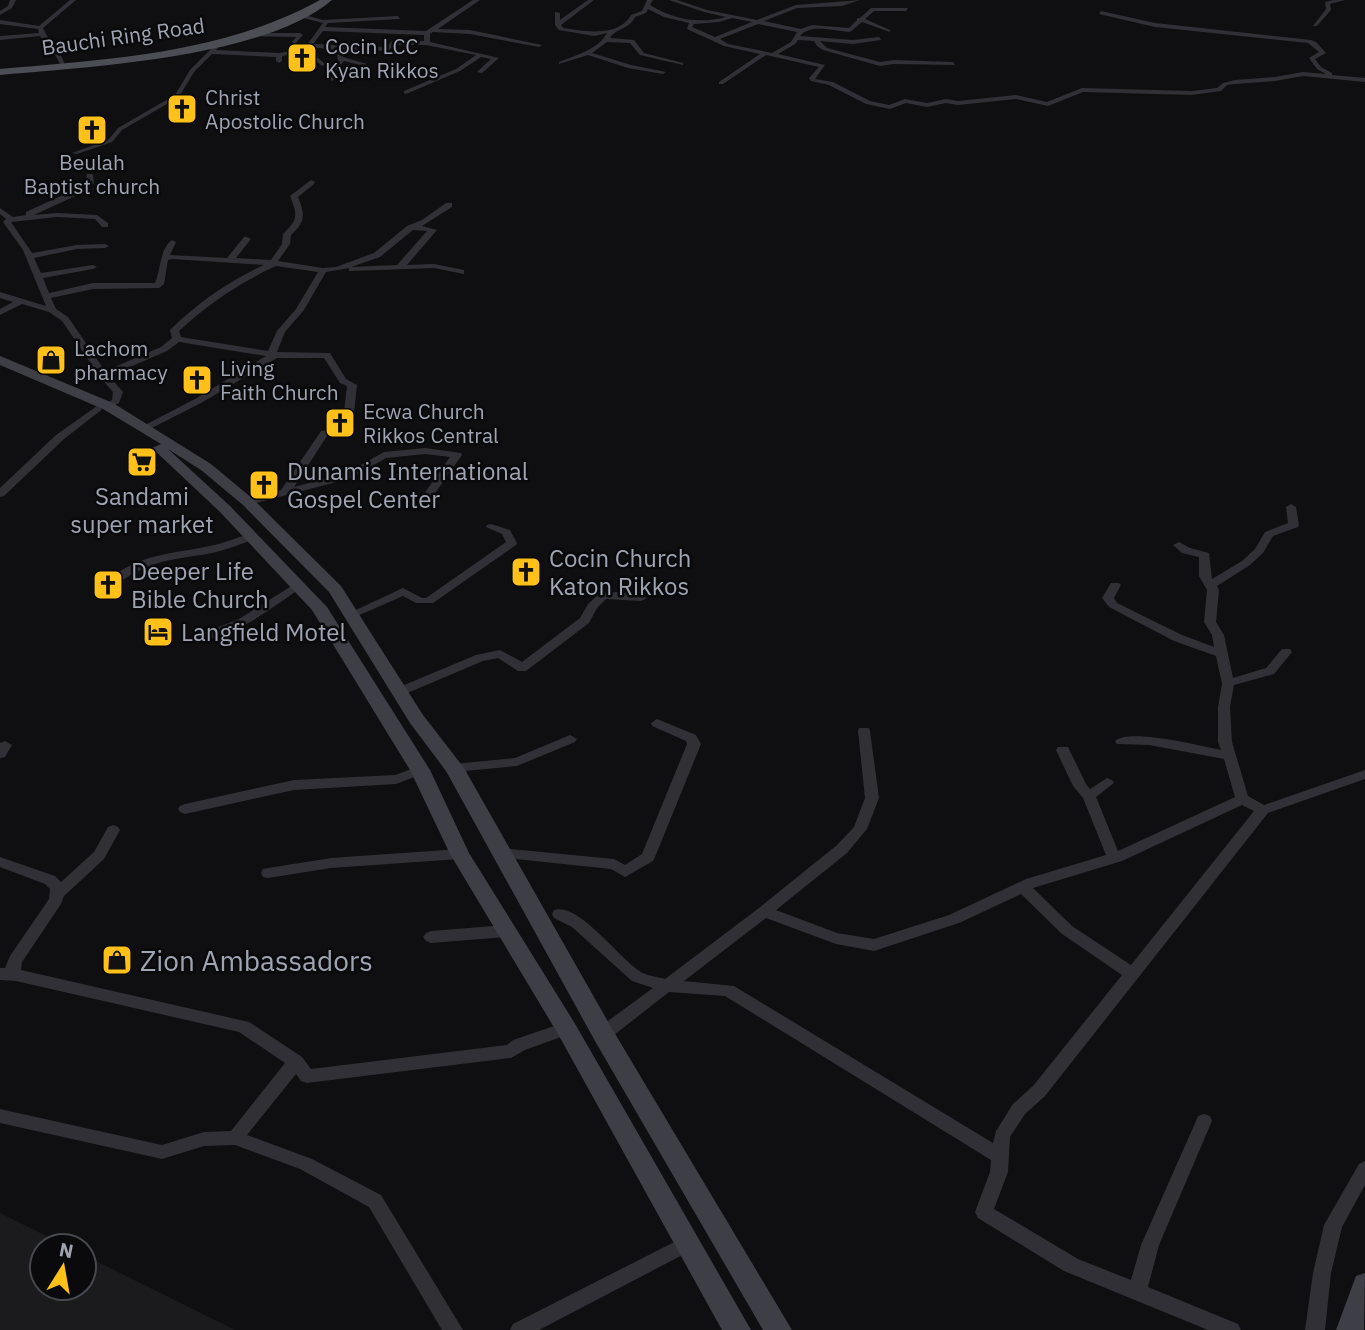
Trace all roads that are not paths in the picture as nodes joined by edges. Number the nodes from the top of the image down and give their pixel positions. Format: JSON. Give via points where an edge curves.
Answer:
{"nodes":[{"id":1,"x":13,"y":0,"type":"edge"},
{"id":2,"x":73,"y":0,"type":"edge"},
{"id":3,"x":327,"y":0,"type":"edge"},
{"id":4,"x":477,"y":0,"type":"edge"},
{"id":5,"x":592,"y":0,"type":"edge"},
{"id":6,"x":672,"y":0,"type":"edge"},
{"id":7,"x":798,"y":0,"type":"edge"},
{"id":8,"x":857,"y":0,"type":"edge"},
{"id":9,"x":1342,"y":0,"type":"edge"},
{"id":10,"x":649,"y":3,"type":"edge"},
{"id":11,"x":808,"y":5,"type":"junction"},
{"id":12,"x":906,"y":9,"type":"dead end"},
{"id":13,"x":829,"y":10,"type":"dead end"},
{"id":14,"x":0,"y":13,"type":"edge"},
{"id":15,"x":557,"y":13,"type":"dead end"},
{"id":16,"x":1101,"y":13,"type":"dead end"},
{"id":17,"x":301,"y":16,"type":"junction"},
{"id":18,"x":730,"y":17,"type":"junction"},
{"id":19,"x":826,"y":17,"type":"dead end"},
{"id":20,"x":398,"y":18,"type":"dead end"},
{"id":21,"x":859,"y":19,"type":"junction"},
{"id":22,"x":325,"y":21,"type":"junction"},
{"id":23,"x":693,"y":21,"type":"junction"},
{"id":24,"x":0,"y":22,"type":"edge"},
{"id":25,"x":756,"y":22,"type":"junction"},
{"id":26,"x":814,"y":24,"type":"junction"},
{"id":27,"x":558,"y":25,"type":"junction"},
{"id":28,"x":1315,"y":25,"type":"dead end"},
{"id":29,"x":779,"y":28,"type":"junction"},
{"id":30,"x":322,"y":29,"type":"junction"},
{"id":31,"x":41,"y":31,"type":"junction"},
{"id":32,"x":429,"y":31,"type":"junction"},
{"id":33,"x":611,"y":31,"type":"junction"},
{"id":34,"x":802,"y":31,"type":"junction"},
{"id":35,"x":888,"y":31,"type":"dead end"},
{"id":36,"x":244,"y":35,"type":"junction"},
{"id":37,"x":0,"y":37,"type":"edge"},
{"id":38,"x":797,"y":38,"type":"junction"},
{"id":39,"x":498,"y":39,"type":"junction"},
{"id":40,"x":714,"y":39,"type":"junction"},
{"id":41,"x":879,"y":39,"type":"dead end"},
{"id":42,"x":606,"y":40,"type":"junction"},
{"id":43,"x":817,"y":41,"type":"junction"},
{"id":44,"x":221,"y":42,"type":"junction"},
{"id":45,"x":295,"y":42,"type":"dead end"},
{"id":46,"x":427,"y":43,"type":"junction"},
{"id":47,"x":539,"y":45,"type":"dead end"},
{"id":48,"x":258,"y":47,"type":"dead end"},
{"id":49,"x":308,"y":47,"type":"junction"},
{"id":50,"x":331,"y":47,"type":"junction"},
{"id":51,"x":210,"y":52,"type":"junction"},
{"id":52,"x":249,"y":53,"type":"junction"},
{"id":53,"x":588,"y":53,"type":"junction"},
{"id":54,"x":768,"y":55,"type":"junction"},
{"id":55,"x":479,"y":56,"type":"junction"},
{"id":56,"x":488,"y":56,"type":"junction"},
{"id":57,"x":279,"y":58,"type":"joint"},
{"id":58,"x":340,"y":58,"type":"junction"},
{"id":59,"x":561,"y":63,"type":"dead end"},
{"id":60,"x":322,"y":64,"type":"dead end"},
{"id":61,"x":365,"y":64,"type":"dead end"},
{"id":62,"x":681,"y":64,"type":"dead end"},
{"id":63,"x":953,"y":64,"type":"dead end"},
{"id":64,"x":63,"y":65,"type":"junction"},
{"id":65,"x":0,"y":72,"type":"edge"},
{"id":66,"x":481,"y":72,"type":"dead end"},
{"id":67,"x":663,"y":72,"type":"dead end"},
{"id":68,"x":1334,"y":77,"type":"junction"},
{"id":69,"x":332,"y":79,"type":"dead end"},
{"id":70,"x":1365,"y":80,"type":"edge"},
{"id":71,"x":721,"y":82,"type":"dead end"},
{"id":72,"x":406,"y":92,"type":"dead end"},
{"id":73,"x":75,"y":153,"type":"dead end"},
{"id":74,"x":90,"y":176,"type":"dead end"},
{"id":75,"x":312,"y":182,"type":"dead end"},
{"id":76,"x":449,"y":205,"type":"dead end"},
{"id":77,"x":0,"y":210,"type":"edge"},
{"id":78,"x":13,"y":221,"type":"junction"},
{"id":79,"x":104,"y":225,"type":"dead end"},
{"id":80,"x":0,"y":227,"type":"edge"},
{"id":81,"x":413,"y":227,"type":"junction"},
{"id":82,"x":247,"y":239,"type":"dead end"},
{"id":83,"x":172,"y":242,"type":"dead end"},
{"id":84,"x":105,"y":246,"type":"dead end"},
{"id":85,"x":30,"y":256,"type":"junction"},
{"id":86,"x":165,"y":258,"type":"junction"},
{"id":87,"x":230,"y":260,"type":"junction"},
{"id":88,"x":274,"y":263,"type":"junction"},
{"id":89,"x":93,"y":267,"type":"dead end"},
{"id":90,"x":400,"y":267,"type":"junction"},
{"id":91,"x":337,"y":269,"type":"junction"},
{"id":92,"x":323,"y":270,"type":"junction"},
{"id":93,"x":461,"y":272,"type":"dead end"},
{"id":94,"x":38,"y":276,"type":"junction"},
{"id":95,"x":0,"y":295,"type":"edge"},
{"id":96,"x":47,"y":296,"type":"junction"},
{"id":97,"x":21,"y":301,"type":"junction"},
{"id":98,"x":52,"y":310,"type":"junction"},
{"id":99,"x":0,"y":312,"type":"edge"},
{"id":100,"x":177,"y":339,"type":"junction"},
{"id":101,"x":275,"y":355,"type":"junction"},
{"id":102,"x":0,"y":360,"type":"edge"},
{"id":103,"x":0,"y":369,"type":"edge"},
{"id":104,"x":103,"y":376,"type":"junction"},
{"id":105,"x":103,"y":408,"type":"junction"},
{"id":106,"x":146,"y":428,"type":"junction"},
{"id":107,"x":285,"y":492,"type":"junction"},
{"id":108,"x":0,"y":494,"type":"edge"},
{"id":109,"x":424,"y":501,"type":"dead end"},
{"id":110,"x":248,"y":502,"type":"junction"},
{"id":111,"x":1292,"y":508,"type":"dead end"},
{"id":112,"x":491,"y":527,"type":"dead end"},
{"id":113,"x":251,"y":537,"type":"junction"},
{"id":114,"x":1179,"y":545,"type":"dead end"},
{"id":115,"x":113,"y":582,"type":"dead end"},
{"id":116,"x":298,"y":585,"type":"junction"},
{"id":117,"x":1115,"y":585,"type":"dead end"},
{"id":118,"x":1211,"y":585,"type":"junction"},
{"id":119,"x":641,"y":598,"type":"dead end"},
{"id":120,"x":351,"y":615,"type":"junction"},
{"id":121,"x":207,"y":636,"type":"dead end"},
{"id":122,"x":1286,"y":652,"type":"dead end"},
{"id":123,"x":1222,"y":654,"type":"junction"},
{"id":124,"x":1228,"y":682,"type":"junction"},
{"id":125,"x":401,"y":691,"type":"junction"},
{"id":126,"x":657,"y":723,"type":"dead end"},
{"id":127,"x":864,"y":731,"type":"dead end"},
{"id":128,"x":570,"y":739,"type":"dead end"},
{"id":129,"x":1122,"y":741,"type":"dead end"},
{"id":130,"x":1063,"y":750,"type":"dead end"},
{"id":131,"x":1229,"y":756,"type":"junction"},
{"id":132,"x":454,"y":768,"type":"junction"},
{"id":133,"x":420,"y":770,"type":"junction"},
{"id":134,"x":1365,"y":774,"type":"edge"},
{"id":135,"x":1107,"y":783,"type":"dead end"},
{"id":136,"x":1089,"y":796,"type":"junction"},
{"id":137,"x":1242,"y":799,"type":"junction"},
{"id":138,"x":185,"y":809,"type":"dead end"},
{"id":139,"x":1263,"y":810,"type":"junction"},
{"id":140,"x":113,"y":830,"type":"dead end"},
{"id":141,"x":501,"y":853,"type":"junction"},
{"id":142,"x":460,"y":854,"type":"junction"},
{"id":143,"x":1114,"y":858,"type":"junction"},
{"id":144,"x":0,"y":862,"type":"edge"},
{"id":145,"x":268,"y":873,"type":"dead end"},
{"id":146,"x":1023,"y":887,"type":"junction"},
{"id":147,"x":59,"y":892,"type":"junction"},
{"id":148,"x":764,"y":912,"type":"junction"},
{"id":149,"x":559,"y":914,"type":"dead end"},
{"id":150,"x":506,"y":931,"type":"junction"},
{"id":151,"x":431,"y":937,"type":"dead end"},
{"id":152,"x":1132,"y":974,"type":"junction"},
{"id":153,"x":8,"y":975,"type":"edge"},
{"id":154,"x":669,"y":986,"type":"junction"},
{"id":155,"x":566,"y":1028,"type":"junction"},
{"id":156,"x":603,"y":1034,"type":"junction"},
{"id":157,"x":296,"y":1062,"type":"junction"},
{"id":158,"x":0,"y":1116,"type":"edge"},
{"id":159,"x":1204,"y":1121,"type":"dead end"},
{"id":160,"x":235,"y":1138,"type":"junction"},
{"id":161,"x":1000,"y":1156,"type":"junction"},
{"id":162,"x":1365,"y":1169,"type":"edge"},
{"id":163,"x":686,"y":1244,"type":"junction"},
{"id":164,"x":1365,"y":1285,"type":"edge"},
{"id":165,"x":1137,"y":1292,"type":"junction"},
{"id":166,"x":453,"y":1330,"type":"edge"},
{"id":167,"x":520,"y":1330,"type":"edge"},
{"id":168,"x":737,"y":1330,"type":"edge"},
{"id":169,"x":778,"y":1330,"type":"edge"},
{"id":170,"x":1231,"y":1330,"type":"edge"},
{"id":171,"x":1315,"y":1330,"type":"edge"},
{"id":172,"x":1350,"y":1330,"type":"edge"}],
"edges":[{"from":1,"to":14,"type":"street"},
{"from":2,"to":31,"type":"street"},
{"from":3,"to":17,"type":"main road","name":"Bauchi Ring Road"},
{"from":4,"to":32,"type":"street"},
{"from":5,"to":27,"type":"street"},
{"from":6,"to":18,"type":"street"},
{"from":7,"to":11,"type":"street"},
{"from":8,"to":11,"type":"street","via":[[844,6]]},
{"from":9,"to":28,"type":"street","via":[[1327,4],[1329,9]]},
{"from":10,"to":23,"type":"street","via":[[662,17]]},
{"from":10,"to":33,"type":"street","via":[[644,12]]},
{"from":11,"to":25,"type":"street"},
{"from":12,"to":21,"type":"street","via":[[873,9]]},
{"from":13,"to":19,"type":"street"},
{"from":15,"to":27,"type":"street"},
{"from":16,"to":68,"type":"street","via":[[1155,25],[1309,41],[1322,53],[1312,58]]},
{"from":17,"to":22,"type":"street"},
{"from":17,"to":36,"type":"main road","name":"Bauchi Ring Road"},
{"from":18,"to":23,"type":"street","via":[[710,24]]},
{"from":18,"to":25,"type":"street"},
{"from":20,"to":22,"type":"street"},
{"from":21,"to":26,"type":"street","via":[[850,30]]},
{"from":21,"to":35,"type":"street"},
{"from":22,"to":30,"type":"street"},
{"from":23,"to":40,"type":"street","via":[[690,28]]},
{"from":24,"to":31,"type":"street"},
{"from":25,"to":29,"type":"street"},
{"from":25,"to":40,"type":"street"},
{"from":26,"to":29,"type":"street"},
{"from":26,"to":34,"type":"street"},
{"from":27,"to":33,"type":"street","via":[[572,32]]},
{"from":29,"to":34,"type":"street"},
{"from":30,"to":32,"type":"street"},
{"from":30,"to":49,"type":"street"},
{"from":31,"to":37,"type":"street"},
{"from":31,"to":64,"type":"street"},
{"from":32,"to":39,"type":"street","via":[[470,32]]},
{"from":32,"to":46,"type":"street"},
{"from":33,"to":42,"type":"street"},
{"from":34,"to":38,"type":"street"},
{"from":36,"to":44,"type":"main road","name":"Bauchi Ring Road"},
{"from":36,"to":45,"type":"street","via":[[300,35]]},
{"from":38,"to":43,"type":"street"},
{"from":38,"to":54,"type":"street"},
{"from":39,"to":47,"type":"street"},
{"from":39,"to":56,"type":"street","via":[[501,50]]},
{"from":40,"to":54,"type":"street"},
{"from":41,"to":43,"type":"street"},
{"from":42,"to":53,"type":"street"},
{"from":42,"to":62,"type":"street","via":[[632,41],[642,54]]},
{"from":43,"to":63,"type":"street","via":[[825,48],[880,64]]},
{"from":44,"to":51,"type":"street"},
{"from":44,"to":64,"type":"main road","name":"Bauchi Ring Road"},
{"from":46,"to":50,"type":"street","via":[[392,43],[387,49]]},
{"from":46,"to":55,"type":"street"},
{"from":48,"to":52,"type":"street"},
{"from":49,"to":50,"type":"street"},
{"from":49,"to":57,"type":"street"},
{"from":49,"to":60,"type":"street"},
{"from":50,"to":58,"type":"street","via":[[339,49]]},
{"from":51,"to":52,"type":"street"},
{"from":51,"to":73,"type":"street","via":[[177,96],[120,129],[110,141]]},
{"from":52,"to":57,"type":"street"},
{"from":53,"to":59,"type":"street"},
{"from":53,"to":67,"type":"street"},
{"from":54,"to":68,"type":"street","via":[[823,66],[813,80],[831,83],[868,103],[890,107],[905,101],[927,105],[1016,97],[1048,104],[1082,90],[1192,93],[1219,90],[1235,82],[1296,75]]},
{"from":54,"to":71,"type":"street"},
{"from":55,"to":56,"type":"street"},
{"from":55,"to":72,"type":"street"},
{"from":56,"to":66,"type":"street","via":[[496,58]]},
{"from":58,"to":61,"type":"street"},
{"from":58,"to":69,"type":"street"},
{"from":64,"to":65,"type":"main road","name":"Bauchi Ring Road"},
{"from":68,"to":70,"type":"street"},
{"from":74,"to":78,"type":"street","via":[[90,183],[81,190]]},
{"from":75,"to":88,"type":"street","via":[[295,196],[298,224],[287,234]]},
{"from":76,"to":81,"type":"street"},
{"from":77,"to":78,"type":"street"},
{"from":78,"to":79,"type":"street","via":[[97,216]]},
{"from":78,"to":80,"type":"street"},
{"from":78,"to":85,"type":"street"},
{"from":81,"to":90,"type":"street","via":[[433,230]]},
{"from":81,"to":91,"type":"street","via":[[377,255]]},
{"from":82,"to":87,"type":"street"},
{"from":83,"to":86,"type":"street"},
{"from":84,"to":85,"type":"street"},
{"from":85,"to":94,"type":"street"},
{"from":86,"to":87,"type":"street"},
{"from":86,"to":96,"type":"street","via":[[160,285],[93,286]]},
{"from":87,"to":88,"type":"street"},
{"from":88,"to":92,"type":"street"},
{"from":88,"to":100,"type":"street","via":[[215,294],[174,331]]},
{"from":89,"to":94,"type":"street"},
{"from":90,"to":91,"type":"street"},
{"from":90,"to":93,"type":"street","via":[[434,266]]},
{"from":91,"to":92,"type":"street"},
{"from":92,"to":101,"type":"street","via":[[300,310],[281,331],[272,352]]},
{"from":94,"to":96,"type":"street"},
{"from":95,"to":97,"type":"street"},
{"from":96,"to":98,"type":"street"},
{"from":97,"to":98,"type":"street"},
{"from":97,"to":99,"type":"street"},
{"from":98,"to":104,"type":"street","via":[[65,320]]},
{"from":100,"to":101,"type":"street"},
{"from":100,"to":104,"type":"street"},
{"from":101,"to":106,"type":"street"},
{"from":101,"to":107,"type":"street","via":[[327,355],[343,381],[352,385],[347,432],[324,433]]},
{"from":102,"to":105,"type":"main road"},
{"from":103,"to":105,"type":"main road"},
{"from":104,"to":105,"type":"street","via":[[118,392],[116,401]]},
{"from":105,"to":106,"type":"main road"},
{"from":105,"to":108,"type":"street","via":[[60,437]]},
{"from":105,"to":113,"type":"main road","via":[[167,454]]},
{"from":106,"to":110,"type":"main road","via":[[206,467]]},
{"from":107,"to":109,"type":"street","via":[[348,476],[384,455],[425,451],[457,455]]},
{"from":107,"to":110,"type":"street"},
{"from":110,"to":120,"type":"main road","via":[[335,589]]},
{"from":111,"to":118,"type":"street","via":[[1294,525],[1269,534],[1259,551]]},
{"from":112,"to":120,"type":"street","via":[[506,532],[512,542],[429,601],[403,591]]},
{"from":113,"to":115,"type":"street","via":[[213,549],[156,558]]},
{"from":113,"to":116,"type":"main road"},
{"from":114,"to":118,"type":"street","via":[[1205,555],[1205,576]]},
{"from":116,"to":121,"type":"street","via":[[243,622]]},
{"from":116,"to":133,"type":"main road","via":[[319,607]]},
{"from":117,"to":123,"type":"street","via":[[1108,598],[1113,605]]},
{"from":118,"to":123,"type":"street","via":[[1210,622]]},
{"from":119,"to":125,"type":"street","via":[[603,596],[585,620],[522,668],[500,654]]},
{"from":120,"to":125,"type":"main road"},
{"from":122,"to":124,"type":"street","via":[[1270,671]]},
{"from":123,"to":124,"type":"street"},
{"from":124,"to":131,"type":"street","via":[[1224,707]]},
{"from":125,"to":132,"type":"main road","via":[[416,719]]},
{"from":126,"to":141,"type":"street","via":[[691,738],[694,744],[649,857],[625,872],[614,864]]},
{"from":127,"to":148,"type":"street","via":[[872,798],[860,829]]},
{"from":128,"to":132,"type":"street","via":[[517,762]]},
{"from":129,"to":131,"type":"street","via":[[1149,741]]},
{"from":130,"to":136,"type":"street"},
{"from":131,"to":137,"type":"street"},
{"from":132,"to":141,"type":"main road"},
{"from":133,"to":138,"type":"street","via":[[386,780],[294,785]]},
{"from":133,"to":142,"type":"main road"},
{"from":134,"to":139,"type":"street"},
{"from":135,"to":136,"type":"street"},
{"from":136,"to":143,"type":"street"},
{"from":137,"to":139,"type":"street"},
{"from":137,"to":143,"type":"street"},
{"from":139,"to":152,"type":"street"},
{"from":140,"to":147,"type":"street","via":[[99,855]]},
{"from":141,"to":156,"type":"main road"},
{"from":142,"to":145,"type":"street","via":[[331,863]]},
{"from":142,"to":150,"type":"main road"},
{"from":143,"to":146,"type":"street"},
{"from":144,"to":147,"type":"street","via":[[50,880]]},
{"from":146,"to":148,"type":"street","via":[[954,919],[874,945],[836,939]]},
{"from":146,"to":152,"type":"street","via":[[1067,930]]},
{"from":147,"to":153,"type":"street"},
{"from":148,"to":154,"type":"street"},
{"from":149,"to":154,"type":"street","via":[[577,923],[638,977]]},
{"from":150,"to":151,"type":"street"},
{"from":150,"to":155,"type":"main road"},
{"from":152,"to":161,"type":"street","via":[[1039,1091],[1019,1109],[1002,1136]]},
{"from":153,"to":157,"type":"street","via":[[243,1027]]},
{"from":154,"to":156,"type":"street"},
{"from":154,"to":161,"type":"street","via":[[728,990]]},
{"from":155,"to":157,"type":"street","via":[[511,1051],[399,1066],[307,1076]]},
{"from":155,"to":163,"type":"main road"},
{"from":156,"to":169,"type":"main road"},
{"from":157,"to":160,"type":"street"},
{"from":158,"to":160,"type":"street","via":[[162,1152],[204,1139]]},
{"from":159,"to":165,"type":"street","via":[[1150,1245]]},
{"from":160,"to":166,"type":"street","via":[[306,1164],[374,1202]]},
{"from":161,"to":165,"type":"street","via":[[984,1212],[1071,1265]]},
{"from":162,"to":171,"type":"street","via":[[1333,1225]]},
{"from":163,"to":167,"type":"street"},
{"from":163,"to":168,"type":"main road"},
{"from":164,"to":172,"type":"main road"},
{"from":165,"to":170,"type":"street"}]}
